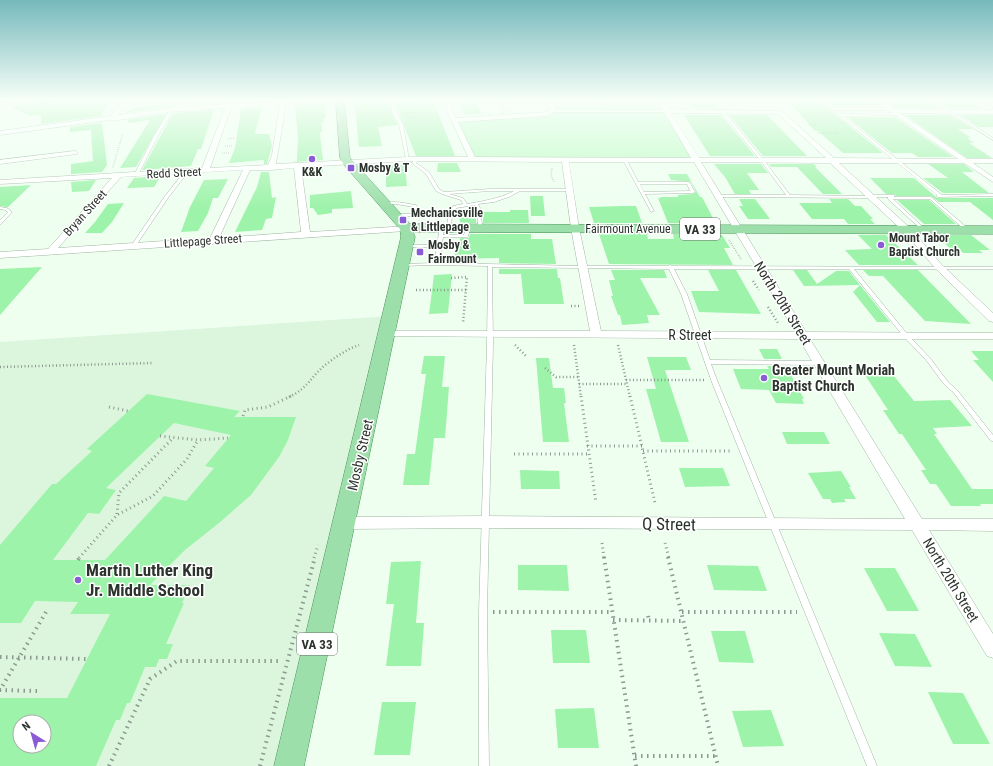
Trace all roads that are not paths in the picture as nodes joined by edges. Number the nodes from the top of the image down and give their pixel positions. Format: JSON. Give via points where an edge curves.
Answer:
{"nodes":[{"id":1,"x":156,"y":136,"type":"edge"},
{"id":2,"x":218,"y":136,"type":"edge"},
{"id":3,"x":278,"y":136,"type":"edge"},
{"id":4,"x":343,"y":136,"type":"edge"},
{"id":5,"x":405,"y":136,"type":"edge"},
{"id":6,"x":461,"y":136,"type":"edge"},
{"id":7,"x":682,"y":136,"type":"edge"},
{"id":8,"x":742,"y":136,"type":"edge"},
{"id":9,"x":805,"y":136,"type":"edge"},
{"id":10,"x":866,"y":136,"type":"edge"},
{"id":11,"x":929,"y":136,"type":"edge"},
{"id":12,"x":75,"y":152,"type":"dead end"},
{"id":13,"x":472,"y":159,"type":"junction"},
{"id":14,"x":412,"y":160,"type":"junction"},
{"id":15,"x":565,"y":160,"type":"junction"},
{"id":16,"x":625,"y":160,"type":"junction"},
{"id":17,"x":696,"y":160,"type":"junction"},
{"id":18,"x":762,"y":160,"type":"junction"},
{"id":19,"x":832,"y":161,"type":"junction"},
{"id":20,"x":898,"y":161,"type":"junction"},
{"id":21,"x":965,"y":161,"type":"junction"},
{"id":22,"x":993,"y":161,"type":"edge"},
{"id":23,"x":0,"y":162,"type":"edge"},
{"id":24,"x":348,"y":163,"type":"junction"},
{"id":25,"x":297,"y":166,"type":"junction"},
{"id":26,"x":271,"y":168,"type":"junction"},
{"id":27,"x":248,"y":169,"type":"junction"},
{"id":28,"x":205,"y":171,"type":"junction"},
{"id":29,"x":186,"y":172,"type":"junction"},
{"id":30,"x":115,"y":173,"type":"junction"},
{"id":31,"x":136,"y":175,"type":"junction"},
{"id":32,"x":993,"y":180,"type":"edge"},
{"id":33,"x":0,"y":182,"type":"edge"},
{"id":34,"x":638,"y":183,"type":"junction"},
{"id":35,"x":520,"y":190,"type":"junction"},
{"id":36,"x":569,"y":190,"type":"junction"},
{"id":37,"x":443,"y":192,"type":"junction"},
{"id":38,"x":642,"y":193,"type":"junction"},
{"id":39,"x":993,"y":195,"type":"edge"},
{"id":40,"x":718,"y":196,"type":"junction"},
{"id":41,"x":871,"y":196,"type":"junction"},
{"id":42,"x":941,"y":196,"type":"junction"},
{"id":43,"x":789,"y":197,"type":"junction"},
{"id":44,"x":384,"y":204,"type":"junction"},
{"id":45,"x":465,"y":204,"type":"junction"},
{"id":46,"x":476,"y":204,"type":"junction"},
{"id":47,"x":0,"y":208,"type":"edge"},
{"id":48,"x":652,"y":211,"type":"dead end"},
{"id":49,"x":420,"y":214,"type":"junction"},
{"id":50,"x":394,"y":215,"type":"junction"},
{"id":51,"x":0,"y":223,"type":"edge"},
{"id":52,"x":446,"y":227,"type":"junction"},
{"id":53,"x":406,"y":228,"type":"junction"},
{"id":54,"x":474,"y":228,"type":"junction"},
{"id":55,"x":575,"y":228,"type":"junction"},
{"id":56,"x":908,"y":230,"type":"junction"},
{"id":57,"x":923,"y":230,"type":"junction"},
{"id":58,"x":968,"y":230,"type":"junction"},
{"id":59,"x":993,"y":230,"type":"edge"},
{"id":60,"x":732,"y":232,"type":"junction"},
{"id":61,"x":306,"y":235,"type":"junction"},
{"id":62,"x":213,"y":241,"type":"junction"},
{"id":63,"x":133,"y":246,"type":"junction"},
{"id":64,"x":406,"y":246,"type":"junction"},
{"id":65,"x":439,"y":246,"type":"junction"},
{"id":66,"x":51,"y":251,"type":"junction"},
{"id":67,"x":0,"y":254,"type":"edge"},
{"id":68,"x":436,"y":264,"type":"junction"},
{"id":69,"x":402,"y":265,"type":"junction"},
{"id":70,"x":490,"y":265,"type":"junction"},
{"id":71,"x":670,"y":266,"type":"junction"},
{"id":72,"x":760,"y":266,"type":"junction"},
{"id":73,"x":850,"y":266,"type":"junction"},
{"id":74,"x":582,"y":267,"type":"junction"},
{"id":75,"x":939,"y":267,"type":"junction"},
{"id":76,"x":993,"y":268,"type":"edge"},
{"id":77,"x":993,"y":319,"type":"edge"},
{"id":78,"x":388,"y":334,"type":"junction"},
{"id":79,"x":490,"y":334,"type":"junction"},
{"id":80,"x":596,"y":334,"type":"junction"},
{"id":81,"x":698,"y":335,"type":"junction"},
{"id":82,"x":803,"y":336,"type":"junction"},
{"id":83,"x":906,"y":336,"type":"junction"},
{"id":84,"x":993,"y":336,"type":"edge"},
{"id":85,"x":708,"y":362,"type":"junction"},
{"id":86,"x":819,"y":363,"type":"junction"},
{"id":87,"x":993,"y":439,"type":"edge"},
{"id":88,"x":486,"y":522,"type":"junction"},
{"id":89,"x":345,"y":523,"type":"junction"},
{"id":90,"x":774,"y":525,"type":"junction"},
{"id":91,"x":916,"y":525,"type":"junction"},
{"id":92,"x":993,"y":525,"type":"edge"},
{"id":93,"x":993,"y":650,"type":"edge"},
{"id":94,"x":289,"y":766,"type":"edge"},
{"id":95,"x":484,"y":766,"type":"edge"},
{"id":96,"x":872,"y":766,"type":"edge"}],
"edges":[{"from":1,"to":31,"type":"lane"},
{"from":2,"to":28,"type":"street"},
{"from":3,"to":26,"type":"street"},
{"from":4,"to":24,"type":"main road","via":[[344,154]]},
{"from":5,"to":14,"type":"lane"},
{"from":6,"to":13,"type":"street"},
{"from":7,"to":17,"type":"street","name":"North 20th Street"},
{"from":8,"to":18,"type":"lane"},
{"from":9,"to":19,"type":"street"},
{"from":10,"to":20,"type":"lane"},
{"from":11,"to":21,"type":"street"},
{"from":12,"to":23,"type":"street"},
{"from":13,"to":14,"type":"street","name":"Redd Street"},
{"from":13,"to":15,"type":"street","name":"Redd Street"},
{"from":14,"to":24,"type":"street","name":"Redd Street"},
{"from":14,"to":37,"type":"lane","via":[[428,173],[437,190]]},
{"from":15,"to":16,"type":"street","name":"Redd Street"},
{"from":15,"to":36,"type":"street"},
{"from":16,"to":17,"type":"street","name":"Redd Street"},
{"from":16,"to":34,"type":"lane"},
{"from":17,"to":18,"type":"street","name":"Redd Street"},
{"from":17,"to":40,"type":"street","name":"North 20th Street"},
{"from":18,"to":19,"type":"street","name":"Redd Street"},
{"from":18,"to":43,"type":"lane"},
{"from":19,"to":20,"type":"street","name":"Redd Street"},
{"from":19,"to":41,"type":"street"},
{"from":20,"to":21,"type":"street","name":"Redd Street"},
{"from":20,"to":42,"type":"lane"},
{"from":21,"to":22,"type":"street","name":"Redd Street"},
{"from":21,"to":32,"type":"street"},
{"from":24,"to":25,"type":"street","name":"Redd Street"},
{"from":24,"to":44,"type":"main road"},
{"from":25,"to":26,"type":"street","name":"Redd Street"},
{"from":25,"to":61,"type":"street"},
{"from":26,"to":27,"type":"street","name":"Redd Street"},
{"from":27,"to":28,"type":"street","name":"Redd Street"},
{"from":27,"to":62,"type":"street"},
{"from":28,"to":29,"type":"street","name":"Redd Street"},
{"from":29,"to":31,"type":"street","name":"Redd Street"},
{"from":29,"to":63,"type":"lane"},
{"from":30,"to":31,"type":"street","name":"Redd Street"},
{"from":30,"to":33,"type":"street","name":"Redd Street"},
{"from":30,"to":66,"type":"street","name":"Bryan Street"},
{"from":34,"to":38,"type":"lane"},
{"from":34,"to":38,"type":"lane","via":[[688,183],[693,192]]},
{"from":35,"to":36,"type":"lane"},
{"from":35,"to":37,"type":"lane"},
{"from":35,"to":46,"type":"lane","via":[[508,196]]},
{"from":36,"to":55,"type":"street"},
{"from":37,"to":45,"type":"lane","via":[[462,199]]},
{"from":38,"to":48,"type":"lane"},
{"from":39,"to":42,"type":"lane"},
{"from":40,"to":43,"type":"lane"},
{"from":40,"to":60,"type":"street","name":"North 20th Street"},
{"from":41,"to":42,"type":"lane"},
{"from":41,"to":43,"type":"lane"},
{"from":41,"to":56,"type":"street"},
{"from":44,"to":49,"type":"lane","via":[[415,206]]},
{"from":44,"to":50,"type":"main road"},
{"from":45,"to":46,"type":"lane"},
{"from":45,"to":52,"type":"lane","via":[[454,207]]},
{"from":46,"to":54,"type":"lane","via":[[479,210]]},
{"from":47,"to":51,"type":"lane","via":[[6,208],[10,212]]},
{"from":49,"to":50,"type":"lane"},
{"from":49,"to":52,"type":"lane"},
{"from":50,"to":53,"type":"main road"},
{"from":52,"to":53,"type":"main road","name":"Fairmount Avenue","number":"VA 33"},
{"from":52,"to":54,"type":"main road","name":"Fairmount Avenue","number":"VA 33"},
{"from":52,"to":65,"type":"lane"},
{"from":53,"to":61,"type":"street","name":"Littlepage Street"},
{"from":53,"to":64,"type":"main road","name":"Mosby Street","number":"VA 33"},
{"from":54,"to":55,"type":"main road","name":"Fairmount Avenue","number":"VA 33"},
{"from":55,"to":60,"type":"main road","name":"Fairmount Avenue","number":"VA 33"},
{"from":55,"to":74,"type":"street"},
{"from":56,"to":57,"type":"main road","name":"Fairmount Avenue","number":"VA 33"},
{"from":56,"to":60,"type":"main road","name":"Fairmount Avenue","number":"VA 33"},
{"from":56,"to":75,"type":"street"},
{"from":57,"to":58,"type":"main road","name":"Fairmount Avenue","number":"VA 33"},
{"from":57,"to":58,"type":"lane","via":[[889,198],[931,198]]},
{"from":58,"to":59,"type":"main road","name":"Fairmount Avenue","number":"VA 33"},
{"from":60,"to":72,"type":"street","name":"North 20th Street"},
{"from":61,"to":62,"type":"street","name":"Littlepage Street"},
{"from":62,"to":63,"type":"street","name":"Littlepage Street"},
{"from":63,"to":66,"type":"street","name":"Littlepage Street"},
{"from":64,"to":65,"type":"lane"},
{"from":64,"to":69,"type":"main road","name":"Mosby Street","number":"VA 33"},
{"from":65,"to":68,"type":"lane"},
{"from":66,"to":67,"type":"street","name":"Littlepage Street"},
{"from":68,"to":69,"type":"lane"},
{"from":68,"to":70,"type":"lane"},
{"from":69,"to":78,"type":"main road","name":"Mosby Street","number":"VA 33"},
{"from":70,"to":74,"type":"lane"},
{"from":70,"to":79,"type":"lane"},
{"from":71,"to":72,"type":"lane"},
{"from":71,"to":74,"type":"lane"},
{"from":71,"to":81,"type":"lane","via":[[684,294]]},
{"from":72,"to":73,"type":"lane"},
{"from":72,"to":82,"type":"street","name":"North 20th Street"},
{"from":73,"to":75,"type":"lane"},
{"from":73,"to":83,"type":"lane"},
{"from":74,"to":80,"type":"street"},
{"from":75,"to":76,"type":"lane"},
{"from":75,"to":77,"type":"street"},
{"from":78,"to":79,"type":"street","name":"R Street"},
{"from":78,"to":89,"type":"main road","name":"Mosby Street","number":"VA 33"},
{"from":79,"to":80,"type":"street","name":"R Street"},
{"from":79,"to":88,"type":"lane"},
{"from":80,"to":81,"type":"street","name":"R Street"},
{"from":81,"to":82,"type":"street","name":"R Street"},
{"from":81,"to":85,"type":"lane"},
{"from":82,"to":83,"type":"street","name":"R Street"},
{"from":82,"to":86,"type":"street","name":"North 20th Street"},
{"from":83,"to":84,"type":"street","name":"R Street"},
{"from":83,"to":87,"type":"lane"},
{"from":85,"to":86,"type":"lane"},
{"from":85,"to":90,"type":"lane"},
{"from":86,"to":91,"type":"street","name":"North 20th Street"},
{"from":88,"to":89,"type":"street","name":"Q Street"},
{"from":88,"to":90,"type":"street","name":"Q Street"},
{"from":88,"to":95,"type":"lane","via":[[483,612]]},
{"from":89,"to":94,"type":"main road","name":"Mosby Street","number":"VA 33"},
{"from":90,"to":91,"type":"street","name":"Q Street"},
{"from":90,"to":96,"type":"lane"},
{"from":91,"to":92,"type":"street","name":"Q Street"},
{"from":91,"to":93,"type":"street","name":"North 20th Street"}]}
